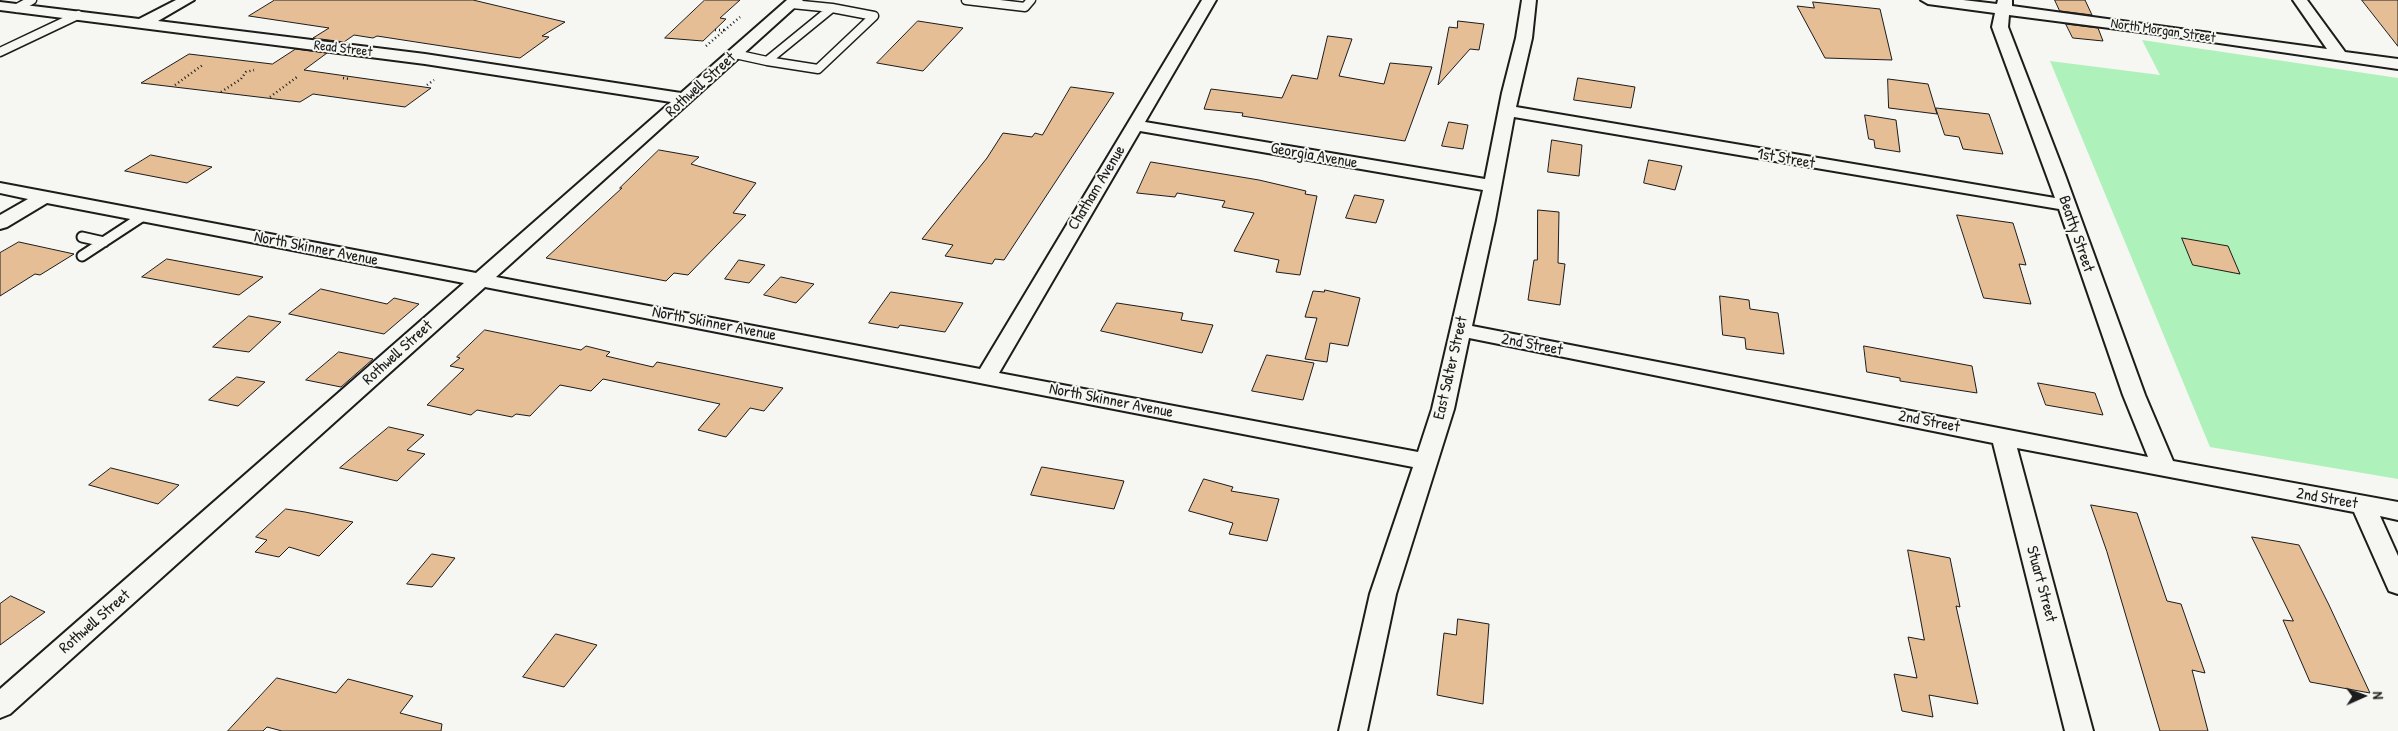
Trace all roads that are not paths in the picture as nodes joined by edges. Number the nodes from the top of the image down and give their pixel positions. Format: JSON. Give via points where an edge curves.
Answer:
{"nodes":[{"id":1,"x":32,"y":0,"type":"edge"},
{"id":2,"x":186,"y":0,"type":"edge"},
{"id":3,"x":966,"y":0,"type":"edge"},
{"id":4,"x":1031,"y":0,"type":"edge"},
{"id":5,"x":1209,"y":0,"type":"edge"},
{"id":6,"x":1529,"y":0,"type":"edge"},
{"id":7,"x":1928,"y":0,"type":"edge"},
{"id":8,"x":2300,"y":0,"type":"edge"},
{"id":9,"x":794,"y":2,"type":"edge"},
{"id":10,"x":2004,"y":5,"type":"edge"},
{"id":11,"x":0,"y":6,"type":"edge"},
{"id":12,"x":17,"y":8,"type":"junction"},
{"id":13,"x":832,"y":8,"type":"junction"},
{"id":14,"x":78,"y":15,"type":"junction"},
{"id":15,"x":143,"y":23,"type":"junction"},
{"id":16,"x":0,"y":52,"type":"edge"},
{"id":17,"x":735,"y":54,"type":"junction"},
{"id":18,"x":2340,"y":56,"type":"junction"},
{"id":19,"x":766,"y":62,"type":"junction"},
{"id":20,"x":2398,"y":64,"type":"edge"},
{"id":21,"x":685,"y":99,"type":"junction"},
{"id":22,"x":1507,"y":111,"type":"junction"},
{"id":23,"x":1135,"y":125,"type":"junction"},
{"id":24,"x":1492,"y":186,"type":"junction"},
{"id":25,"x":0,"y":188,"type":"edge"},
{"id":26,"x":44,"y":196,"type":"junction"},
{"id":27,"x":2065,"y":205,"type":"junction"},
{"id":28,"x":143,"y":216,"type":"junction"},
{"id":29,"x":0,"y":223,"type":"edge"},
{"id":30,"x":82,"y":237,"type":"dead end"},
{"id":31,"x":104,"y":242,"type":"junction"},
{"id":32,"x":82,"y":256,"type":"dead end"},
{"id":33,"x":482,"y":280,"type":"junction"},
{"id":34,"x":1461,"y":330,"type":"junction"},
{"id":35,"x":986,"y":377,"type":"junction"},
{"id":36,"x":2003,"y":437,"type":"junction"},
{"id":37,"x":1427,"y":462,"type":"junction"},
{"id":38,"x":2164,"y":468,"type":"junction"},
{"id":39,"x":2363,"y":505,"type":"junction"},
{"id":40,"x":2398,"y":511,"type":"edge"},
{"id":41,"x":2398,"y":584,"type":"edge"},
{"id":42,"x":0,"y":706,"type":"edge"},
{"id":43,"x":1352,"y":731,"type":"edge"},
{"id":44,"x":2079,"y":731,"type":"edge"}],
"edges":[{"from":1,"to":12,"type":"lane"},
{"from":2,"to":15,"type":"street"},
{"from":3,"to":4,"type":"lane","via":[[1026,7]]},
{"from":5,"to":23,"type":"street","name":"Chatham Avenue"},
{"from":6,"to":22,"type":"street","name":"East Salter Street"},
{"from":7,"to":10,"type":"street","name":"North Morgan Street"},
{"from":8,"to":18,"type":"street"},
{"from":9,"to":13,"type":"lane"},
{"from":9,"to":17,"type":"street","name":"Rothwell Street"},
{"from":10,"to":18,"type":"street","name":"North Morgan Street"},
{"from":10,"to":27,"type":"street","name":"Beatty Street","via":[[2000,27]]},
{"from":11,"to":12,"type":"street","name":"Read Street"},
{"from":12,"to":14,"type":"street","name":"Read Street"},
{"from":13,"to":19,"type":"lane"},
{"from":13,"to":19,"type":"lane","via":[[874,16],[818,69]]},
{"from":14,"to":15,"type":"street","name":"Read Street"},
{"from":14,"to":16,"type":"lane"},
{"from":15,"to":21,"type":"street","name":"Read Street","via":[[433,61]]},
{"from":17,"to":19,"type":"lane"},
{"from":17,"to":21,"type":"street","name":"Rothwell Street"},
{"from":18,"to":20,"type":"street","name":"North Morgan Street"},
{"from":21,"to":33,"type":"street","name":"Rothwell Street"},
{"from":22,"to":24,"type":"street","name":"East Salter Street"},
{"from":22,"to":27,"type":"street","name":"1st Street"},
{"from":23,"to":24,"type":"street","name":"Georgia Avenue"},
{"from":23,"to":35,"type":"street","name":"Chatham Avenue"},
{"from":24,"to":34,"type":"street","name":"East Salter Street"},
{"from":25,"to":26,"type":"street","name":"North Skinner Avenue"},
{"from":26,"to":28,"type":"street","name":"North Skinner Avenue"},
{"from":26,"to":29,"type":"street"},
{"from":27,"to":38,"type":"street","name":"Beatty Street"},
{"from":28,"to":31,"type":"lane"},
{"from":28,"to":33,"type":"street","name":"North Skinner Avenue"},
{"from":30,"to":31,"type":"lane"},
{"from":31,"to":32,"type":"lane"},
{"from":33,"to":35,"type":"street","name":"North Skinner Avenue"},
{"from":33,"to":42,"type":"street","name":"Rothwell Street"},
{"from":34,"to":36,"type":"street","name":"2nd Street"},
{"from":34,"to":37,"type":"street","name":"East Salter Street"},
{"from":35,"to":37,"type":"street","name":"North Skinner Avenue"},
{"from":36,"to":38,"type":"street","name":"2nd Street"},
{"from":36,"to":44,"type":"street","name":"Stuart Street"},
{"from":37,"to":43,"type":"street","name":"East Salter Street","via":[[1383,594]]},
{"from":38,"to":39,"type":"street","name":"2nd Street"},
{"from":39,"to":40,"type":"street","name":"2nd Street"},
{"from":39,"to":41,"type":"street"}]}
